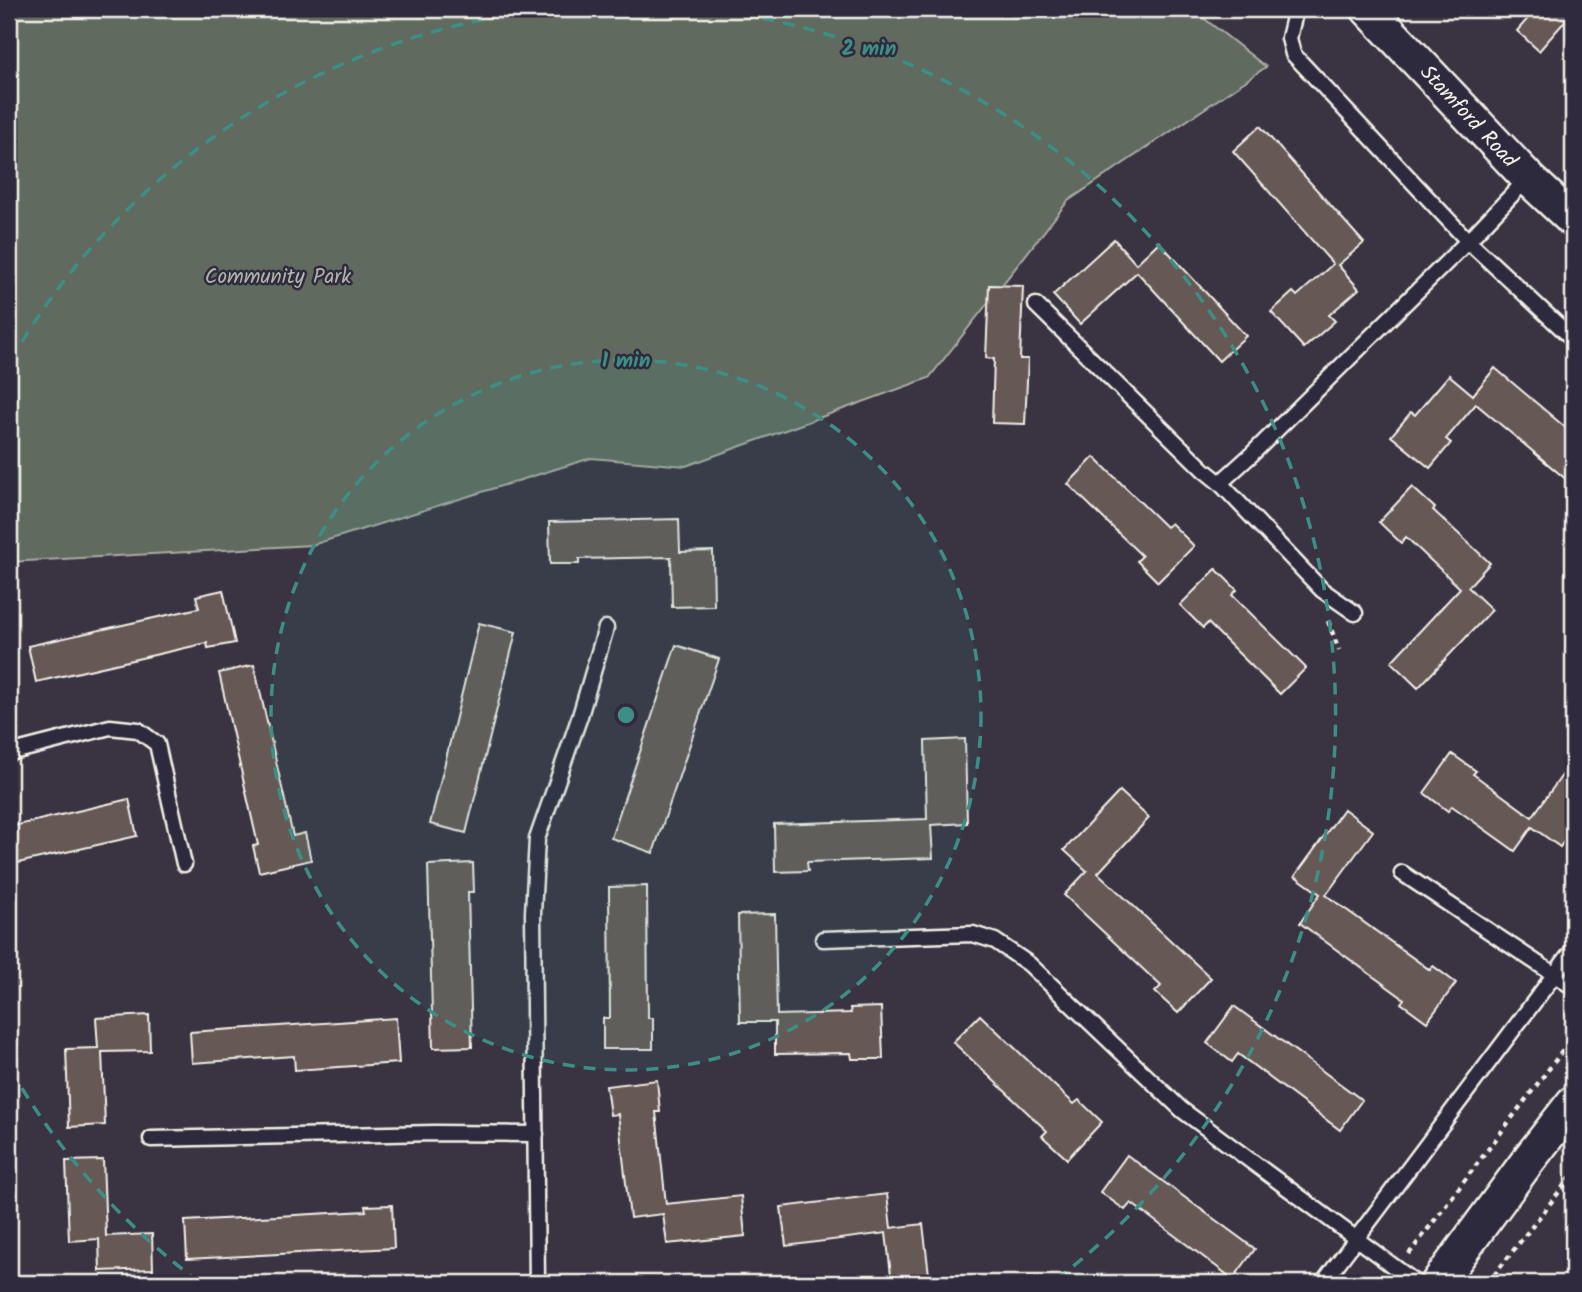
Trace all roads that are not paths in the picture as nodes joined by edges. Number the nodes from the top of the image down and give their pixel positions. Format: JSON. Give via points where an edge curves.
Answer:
{"nodes":[{"id":1,"x":1296,"y":9,"type":"edge"},
{"id":2,"x":1368,"y":9,"type":"edge"},
{"id":3,"x":1528,"y":178,"type":"junction"},
{"id":4,"x":1573,"y":220,"type":"edge"},
{"id":5,"x":1468,"y":241,"type":"junction"},
{"id":6,"x":1036,"y":305,"type":"dead end"},
{"id":7,"x":1573,"y":339,"type":"edge"},
{"id":8,"x":1220,"y":483,"type":"junction"},
{"id":9,"x":1355,"y":613,"type":"dead end"},
{"id":10,"x":606,"y":628,"type":"dead end"},
{"id":11,"x":9,"y":753,"type":"edge"},
{"id":12,"x":184,"y":864,"type":"dead end"},
{"id":13,"x":1402,"y":873,"type":"dead end"},
{"id":14,"x":823,"y":939,"type":"dead end"},
{"id":15,"x":1573,"y":950,"type":"edge"},
{"id":16,"x":1556,"y":975,"type":"junction"},
{"id":17,"x":1573,"y":987,"type":"edge"},
{"id":18,"x":1573,"y":1103,"type":"edge"},
{"id":19,"x":536,"y":1134,"type":"junction"},
{"id":20,"x":151,"y":1139,"type":"dead end"},
{"id":21,"x":1355,"y":1239,"type":"junction"},
{"id":22,"x":537,"y":1283,"type":"edge"},
{"id":23,"x":1322,"y":1283,"type":"edge"},
{"id":24,"x":1416,"y":1283,"type":"edge"},
{"id":25,"x":1438,"y":1283,"type":"edge"}],
"edges":[{"from":1,"to":5,"type":"lane","via":[[1289,38],[1293,54]]},
{"from":2,"to":3,"type":"street","name":"Stamford Road"},
{"from":3,"to":4,"type":"street","name":"Stamford Road"},
{"from":3,"to":5,"type":"lane"},
{"from":5,"to":7,"type":"lane"},
{"from":5,"to":8,"type":"lane"},
{"from":6,"to":8,"type":"lane"},
{"from":8,"to":9,"type":"lane","via":[[1322,590]]},
{"from":10,"to":19,"type":"lane","via":[[537,839],[533,913]]},
{"from":11,"to":12,"type":"lane","via":[[110,727],[138,730],[157,744]]},
{"from":13,"to":16,"type":"lane"},
{"from":14,"to":21,"type":"lane","via":[[942,933],[973,934],[995,941],[1029,964],[1182,1110]]},
{"from":15,"to":16,"type":"lane"},
{"from":16,"to":17,"type":"lane"},
{"from":16,"to":21,"type":"lane"},
{"from":18,"to":25,"type":"street"},
{"from":19,"to":20,"type":"lane"},
{"from":19,"to":22,"type":"lane"},
{"from":21,"to":23,"type":"lane"},
{"from":21,"to":24,"type":"lane"}]}
